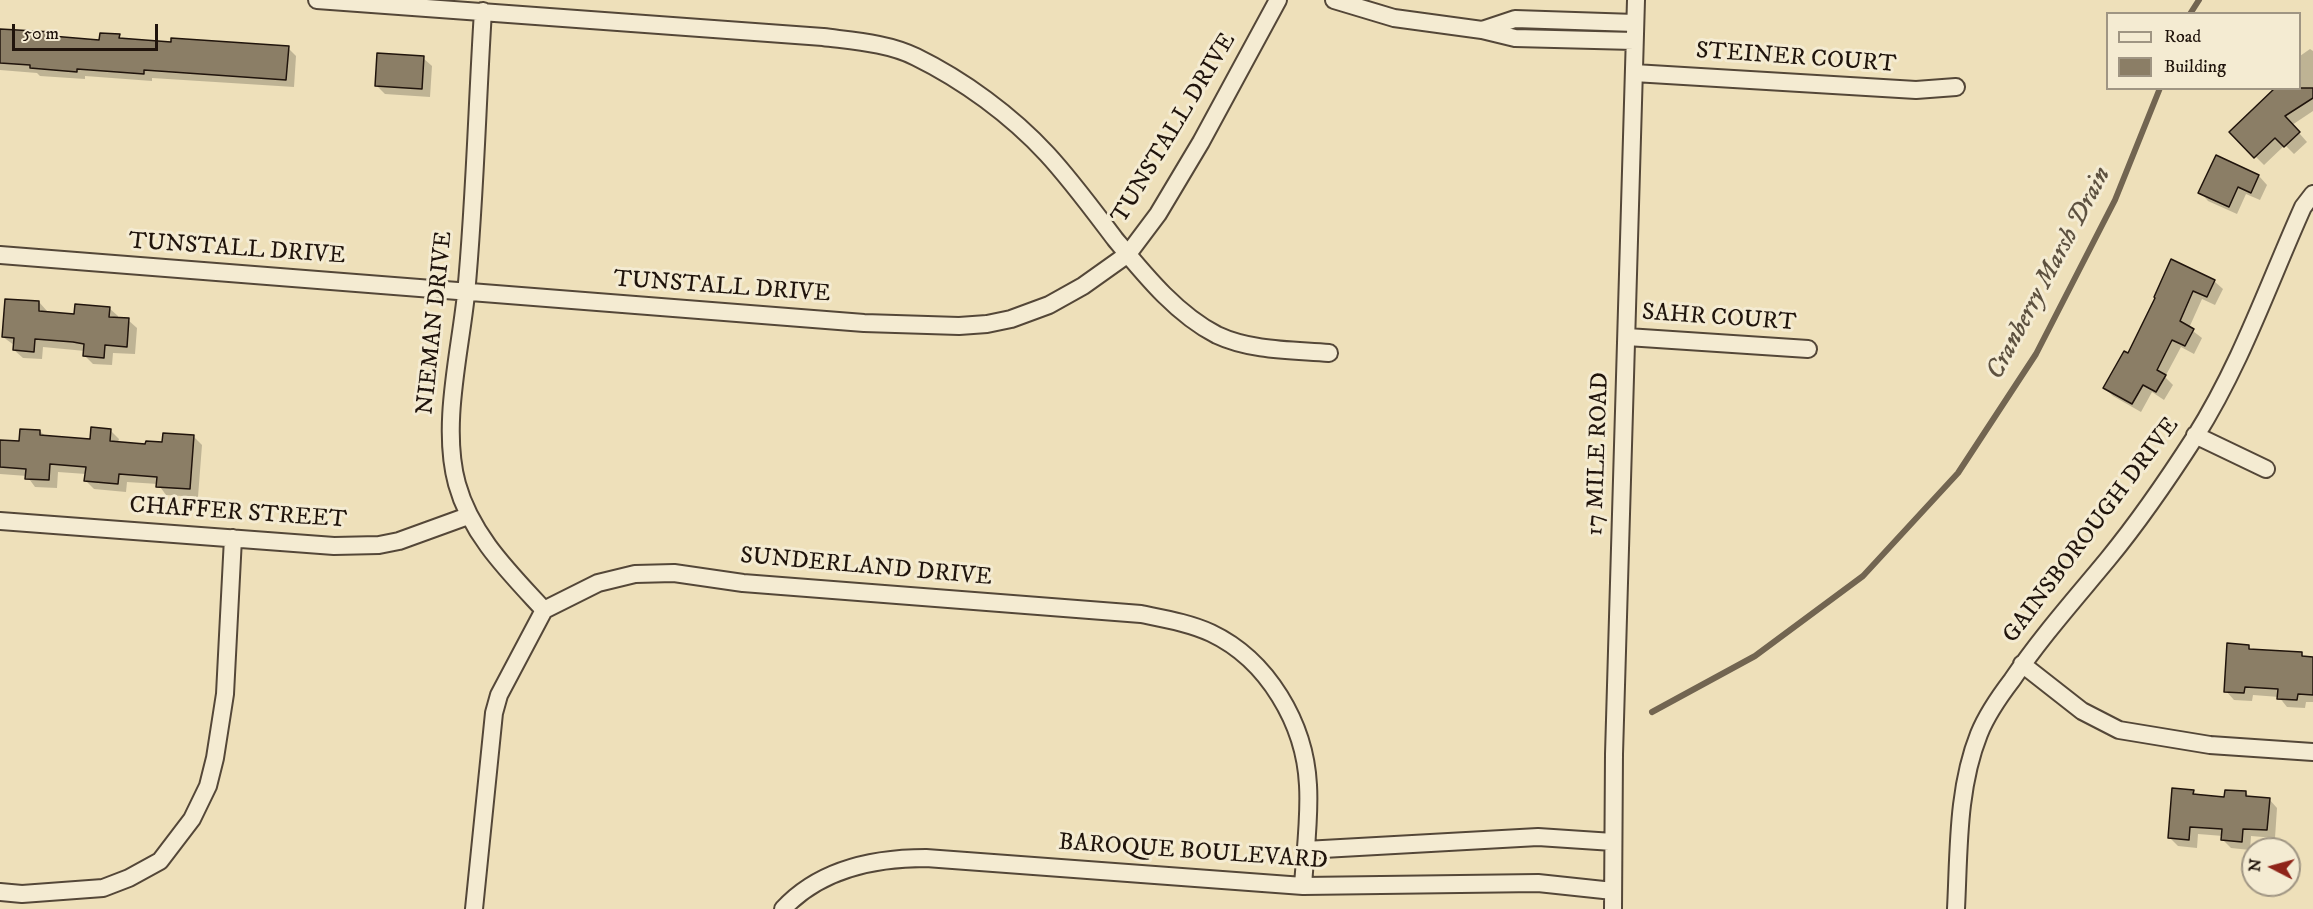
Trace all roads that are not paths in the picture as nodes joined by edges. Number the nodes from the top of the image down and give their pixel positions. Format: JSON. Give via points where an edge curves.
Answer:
{"nodes":[{"id":1,"x":317,"y":0,"type":"edge"},
{"id":2,"x":1278,"y":0,"type":"edge"},
{"id":3,"x":1334,"y":0,"type":"edge"},
{"id":4,"x":1636,"y":0,"type":"edge"},
{"id":5,"x":483,"y":11,"type":"junction"},
{"id":6,"x":1635,"y":23,"type":"junction"},
{"id":7,"x":1482,"y":30,"type":"junction"},
{"id":8,"x":1634,"y":42,"type":"junction"},
{"id":9,"x":1634,"y":73,"type":"junction"},
{"id":10,"x":1956,"y":87,"type":"dead end"},
{"id":11,"x":2313,"y":194,"type":"edge"},
{"id":12,"x":1128,"y":254,"type":"junction"},
{"id":13,"x":0,"y":255,"type":"edge"},
{"id":14,"x":466,"y":292,"type":"junction"},
{"id":15,"x":1627,"y":337,"type":"junction"},
{"id":16,"x":1808,"y":349,"type":"dead end"},
{"id":17,"x":1329,"y":353,"type":"dead end"},
{"id":18,"x":2196,"y":435,"type":"junction"},
{"id":19,"x":2266,"y":469,"type":"dead end"},
{"id":20,"x":468,"y":516,"type":"junction"},
{"id":21,"x":0,"y":521,"type":"edge"},
{"id":22,"x":233,"y":538,"type":"junction"},
{"id":23,"x":544,"y":610,"type":"junction"},
{"id":24,"x":2022,"y":664,"type":"junction"},
{"id":25,"x":2313,"y":752,"type":"edge"},
{"id":26,"x":1613,"y":842,"type":"junction"},
{"id":27,"x":1305,"y":850,"type":"junction"},
{"id":28,"x":1303,"y":886,"type":"junction"},
{"id":29,"x":1613,"y":891,"type":"junction"},
{"id":30,"x":0,"y":892,"type":"edge"},
{"id":31,"x":474,"y":909,"type":"edge"},
{"id":32,"x":783,"y":909,"type":"edge"},
{"id":33,"x":1613,"y":909,"type":"edge"},
{"id":34,"x":1956,"y":909,"type":"edge"}],
"edges":[{"from":1,"to":5,"type":"street"},
{"from":2,"to":12,"type":"street","name":"TUNSTALL DRIVE","via":[[1201,142]]},
{"from":3,"to":7,"type":"street","via":[[1394,18]]},
{"from":4,"to":6,"type":"street","name":"17 MILE ROAD"},
{"from":5,"to":12,"type":"street","via":[[823,37],[915,56],[961,82],[1020,128],[1047,154]]},
{"from":5,"to":14,"type":"street","name":"NIEMAN DRIVE"},
{"from":6,"to":7,"type":"street","via":[[1515,19]]},
{"from":6,"to":8,"type":"street","name":"17 MILE ROAD"},
{"from":7,"to":8,"type":"street","via":[[1515,39]]},
{"from":8,"to":9,"type":"street","name":"17 MILE ROAD"},
{"from":9,"to":10,"type":"street","name":"STEINER COURT","via":[[1916,90]]},
{"from":9,"to":15,"type":"street","name":"17 MILE ROAD"},
{"from":11,"to":18,"type":"street","name":"GAINSBOROUGH DRIVE","via":[[2303,207],[2223,390]]},
{"from":12,"to":14,"type":"street","name":"TUNSTALL DRIVE","via":[[1049,305],[1011,319],[959,326],[864,323]]},
{"from":12,"to":17,"type":"street","via":[[1192,321],[1219,336],[1265,348]]},
{"from":13,"to":14,"type":"street","name":"TUNSTALL DRIVE"},
{"from":14,"to":20,"type":"street","name":"NIEMAN DRIVE","via":[[450,431],[457,484]]},
{"from":15,"to":16,"type":"street","name":"SAHR COURT"},
{"from":15,"to":26,"type":"street","name":"17 MILE ROAD"},
{"from":18,"to":19,"type":"street"},
{"from":18,"to":24,"type":"street","name":"GAINSBOROUGH DRIVE","via":[[2157,494]]},
{"from":20,"to":22,"type":"street","name":"CHAFFER STREET","via":[[379,545],[334,546]]},
{"from":20,"to":23,"type":"street","name":"NIEMAN DRIVE","via":[[484,542]]},
{"from":21,"to":22,"type":"street","name":"CHAFFER STREET"},
{"from":22,"to":30,"type":"street","via":[[225,694],[208,786],[192,819],[160,861],[103,888]]},
{"from":23,"to":27,"type":"street","name":"SUNDERLAND DRIVE","via":[[612,578],[674,573],[743,583],[1141,614],[1176,621],[1212,633],[1240,651],[1284,703],[1304,754],[1308,786]]},
{"from":23,"to":31,"type":"street","via":[[499,695],[494,713]]},
{"from":24,"to":25,"type":"street","via":[[2082,711],[2119,730],[2210,745]]},
{"from":24,"to":34,"type":"street","name":"GAINSBOROUGH DRIVE","via":[[1990,711],[1969,765],[1962,803]]},
{"from":26,"to":27,"type":"street","name":"BAROQUE BOULEVARD","via":[[1538,837]]},
{"from":26,"to":29,"type":"street","name":"17 MILE ROAD"},
{"from":27,"to":28,"type":"street","name":"SUNDERLAND DRIVE"},
{"from":28,"to":29,"type":"street","name":"BAROQUE BOULEVARD","via":[[1538,883]]},
{"from":28,"to":32,"type":"street","name":"BAROQUE BOULEVARD","via":[[893,858],[860,864],[823,879]]},
{"from":29,"to":33,"type":"street","name":"17 MILE ROAD"}]}
